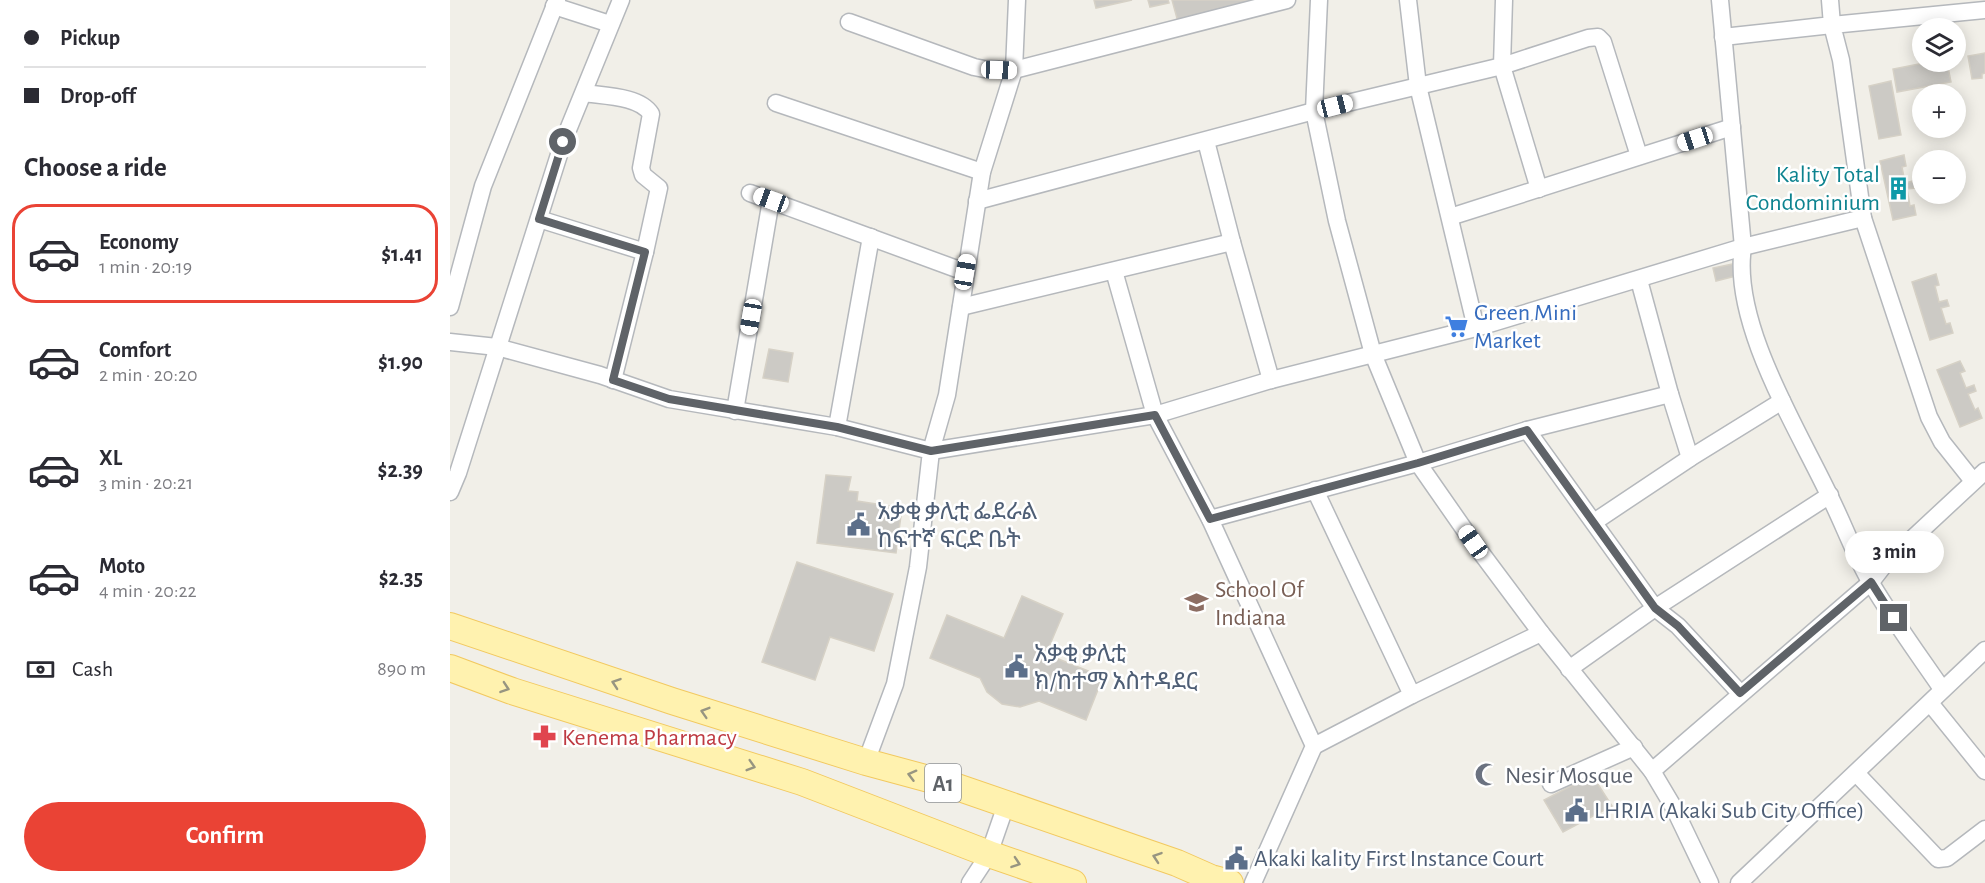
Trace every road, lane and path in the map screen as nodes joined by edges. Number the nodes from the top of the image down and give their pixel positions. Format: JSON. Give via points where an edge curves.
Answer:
{"nodes":[{"id":1,"x":621,"y":0,"type":"edge"},
{"id":2,"x":1017,"y":0,"type":"edge"},
{"id":3,"x":1287,"y":0,"type":"edge"},
{"id":4,"x":1319,"y":0,"type":"edge"},
{"id":5,"x":1408,"y":0,"type":"edge"},
{"id":6,"x":1504,"y":0,"type":"edge"},
{"id":7,"x":1720,"y":0,"type":"edge"},
{"id":8,"x":1830,"y":0,"type":"edge"},
{"id":9,"x":556,"y":3,"type":"edge"},
{"id":10,"x":1985,"y":10,"type":"edge"},
{"id":11,"x":849,"y":22,"type":"dead end"},
{"id":12,"x":610,"y":24,"type":"junction"},
{"id":13,"x":1840,"y":25,"type":"junction"},
{"id":14,"x":1723,"y":37,"type":"junction"},
{"id":15,"x":1502,"y":66,"type":"junction"},
{"id":16,"x":1014,"y":70,"type":"junction"},
{"id":17,"x":1418,"y":86,"type":"junction"},
{"id":18,"x":584,"y":93,"type":"junction"},
{"id":19,"x":776,"y":103,"type":"dead end"},
{"id":20,"x":1314,"y":111,"type":"junction"},
{"id":21,"x":1732,"y":127,"type":"junction"},
{"id":22,"x":1206,"y":141,"type":"junction"},
{"id":23,"x":1640,"y":156,"type":"junction"},
{"id":24,"x":982,"y":172,"type":"junction"},
{"id":25,"x":1539,"y":189,"type":"junction"},
{"id":26,"x":750,"y":193,"type":"dead end"},
{"id":27,"x":771,"y":200,"type":"junction"},
{"id":28,"x":977,"y":201,"type":"junction"},
{"id":29,"x":1450,"y":217,"type":"junction"},
{"id":30,"x":1863,"y":218,"type":"junction"},
{"id":31,"x":539,"y":219,"type":"junction"},
{"id":32,"x":871,"y":237,"type":"junction"},
{"id":33,"x":1232,"y":242,"type":"junction"},
{"id":34,"x":1743,"y":248,"type":"junction"},
{"id":35,"x":645,"y":252,"type":"junction"},
{"id":36,"x":1114,"y":271,"type":"junction"},
{"id":37,"x":965,"y":272,"type":"junction"},
{"id":38,"x":1639,"y":280,"type":"junction"},
{"id":39,"x":450,"y":307,"type":"edge"},
{"id":40,"x":961,"y":307,"type":"junction"},
{"id":41,"x":1476,"y":328,"type":"junction"},
{"id":42,"x":450,"y":342,"type":"edge"},
{"id":43,"x":497,"y":347,"type":"junction"},
{"id":44,"x":1373,"y":354,"type":"junction"},
{"id":45,"x":613,"y":380,"type":"junction"},
{"id":46,"x":1271,"y":380,"type":"junction"},
{"id":47,"x":1671,"y":394,"type":"junction"},
{"id":48,"x":1782,"y":401,"type":"junction"},
{"id":49,"x":735,"y":411,"type":"junction"},
{"id":50,"x":1155,"y":415,"type":"junction"},
{"id":51,"x":837,"y":427,"type":"junction"},
{"id":52,"x":1527,"y":430,"type":"junction"},
{"id":53,"x":931,"y":451,"type":"junction"},
{"id":54,"x":1689,"y":458,"type":"junction"},
{"id":55,"x":1418,"y":463,"type":"junction"},
{"id":56,"x":1979,"y":476,"type":"edge"},
{"id":57,"x":1315,"y":490,"type":"junction"},
{"id":58,"x":450,"y":492,"type":"edge"},
{"id":59,"x":1830,"y":495,"type":"junction"},
{"id":60,"x":1210,"y":519,"type":"junction"},
{"id":61,"x":1594,"y":522,"type":"junction"},
{"id":62,"x":1871,"y":582,"type":"junction"},
{"id":63,"x":1655,"y":608,"type":"junction"},
{"id":64,"x":450,"y":626,"type":"edge"},
{"id":65,"x":1541,"y":633,"type":"junction"},
{"id":66,"x":1985,"y":650,"type":"edge"},
{"id":67,"x":450,"y":668,"type":"edge"},
{"id":68,"x":1569,"y":669,"type":"junction"},
{"id":69,"x":1942,"y":689,"type":"junction"},
{"id":70,"x":1740,"y":693,"type":"junction"},
{"id":71,"x":1412,"y":695,"type":"junction"},
{"id":72,"x":1930,"y":703,"type":"junction"},
{"id":73,"x":1314,"y":746,"type":"junction"},
{"id":74,"x":1634,"y":747,"type":"junction"},
{"id":75,"x":866,"y":762,"type":"junction"},
{"id":76,"x":1652,"y":771,"type":"junction"},
{"id":77,"x":1985,"y":771,"type":"edge"},
{"id":78,"x":1856,"y":773,"type":"junction"},
{"id":79,"x":1551,"y":784,"type":"dead end"},
{"id":80,"x":1006,"y":805,"type":"junction"},
{"id":81,"x":1985,"y":829,"type":"edge"},
{"id":82,"x":989,"y":854,"type":"junction"},
{"id":83,"x":1746,"y":881,"type":"edge"},
{"id":84,"x":970,"y":883,"type":"edge"},
{"id":85,"x":1073,"y":883,"type":"edge"},
{"id":86,"x":1230,"y":883,"type":"edge"},
{"id":87,"x":1252,"y":883,"type":"edge"},
{"id":88,"x":1710,"y":883,"type":"edge"}],
"edges":[{"from":1,"to":12,"type":"street"},
{"from":2,"to":16,"type":"street"},
{"from":3,"to":16,"type":"street"},
{"from":4,"to":20,"type":"street"},
{"from":5,"to":17,"type":"street"},
{"from":6,"to":15,"type":"street"},
{"from":7,"to":14,"type":"street"},
{"from":8,"to":13,"type":"street"},
{"from":9,"to":12,"type":"street"},
{"from":9,"to":39,"type":"street","via":[[483,186]]},
{"from":10,"to":13,"type":"street"},
{"from":11,"to":16,"type":"street","via":[[974,67]]},
{"from":12,"to":18,"type":"street"},
{"from":13,"to":14,"type":"street"},
{"from":13,"to":30,"type":"street","via":[[1840,51]]},
{"from":14,"to":21,"type":"street"},
{"from":15,"to":17,"type":"street"},
{"from":15,"to":23,"type":"street","via":[[1598,37],[1603,42]]},
{"from":15,"to":25,"type":"street"},
{"from":16,"to":24,"type":"street"},
{"from":17,"to":20,"type":"street"},
{"from":17,"to":29,"type":"street"},
{"from":18,"to":31,"type":"street","via":[[563,142]]},
{"from":18,"to":35,"type":"street","via":[[637,102],[651,114],[641,168],[643,175],[659,188]]},
{"from":19,"to":24,"type":"street"},
{"from":20,"to":22,"type":"street"},
{"from":20,"to":44,"type":"street","via":[[1337,221]]},
{"from":21,"to":23,"type":"street"},
{"from":21,"to":34,"type":"street"},
{"from":22,"to":28,"type":"street"},
{"from":22,"to":33,"type":"street"},
{"from":23,"to":25,"type":"street"},
{"from":24,"to":28,"type":"street"},
{"from":25,"to":29,"type":"street"},
{"from":26,"to":27,"type":"street"},
{"from":27,"to":32,"type":"street"},
{"from":27,"to":49,"type":"street"},
{"from":28,"to":37,"type":"street"},
{"from":29,"to":41,"type":"street"},
{"from":30,"to":34,"type":"street"},
{"from":30,"to":56,"type":"street","via":[[1929,417],[1942,442]]},
{"from":31,"to":35,"type":"street"},
{"from":31,"to":43,"type":"street"},
{"from":32,"to":37,"type":"street"},
{"from":32,"to":51,"type":"street"},
{"from":33,"to":36,"type":"street"},
{"from":33,"to":46,"type":"street"},
{"from":34,"to":38,"type":"street"},
{"from":34,"to":48,"type":"street","via":[[1741,284],[1757,341]]},
{"from":35,"to":45,"type":"street"},
{"from":36,"to":40,"type":"street"},
{"from":36,"to":50,"type":"street"},
{"from":37,"to":40,"type":"street"},
{"from":38,"to":41,"type":"street"},
{"from":38,"to":47,"type":"street"},
{"from":40,"to":53,"type":"street","via":[[947,395]]},
{"from":41,"to":44,"type":"street"},
{"from":42,"to":43,"type":"street"},
{"from":43,"to":45,"type":"street"},
{"from":43,"to":58,"type":"street"},
{"from":44,"to":46,"type":"street"},
{"from":44,"to":55,"type":"street"},
{"from":45,"to":49,"type":"street","via":[[669,399]]},
{"from":46,"to":50,"type":"street"},
{"from":47,"to":52,"type":"street"},
{"from":47,"to":54,"type":"street"},
{"from":48,"to":54,"type":"street"},
{"from":48,"to":59,"type":"street"},
{"from":49,"to":51,"type":"street"},
{"from":50,"to":53,"type":"street"},
{"from":50,"to":60,"type":"street"},
{"from":51,"to":53,"type":"street"},
{"from":52,"to":55,"type":"street"},
{"from":52,"to":61,"type":"street"},
{"from":53,"to":75,"type":"street","via":[[918,567],[895,684]]},
{"from":54,"to":61,"type":"street"},
{"from":55,"to":57,"type":"street"},
{"from":55,"to":65,"type":"street"},
{"from":56,"to":62,"type":"street","via":[[1884,564]]},
{"from":57,"to":60,"type":"street"},
{"from":57,"to":71,"type":"street"},
{"from":59,"to":62,"type":"street"},
{"from":59,"to":63,"type":"street"},
{"from":60,"to":73,"type":"street"},
{"from":61,"to":63,"type":"street"},
{"from":62,"to":69,"type":"street"},
{"from":62,"to":70,"type":"street"},
{"from":63,"to":68,"type":"street"},
{"from":63,"to":70,"type":"street","via":[[1678,626]]},
{"from":75,"to":64,"type":"main road","number":"A1","one_way":true},
{"from":65,"to":68,"type":"street"},
{"from":65,"to":71,"type":"street"},
{"from":66,"to":69,"type":"street"},
{"from":67,"to":82,"type":"main road","number":"A1","one_way":true,"via":[[802,782]]},
{"from":68,"to":74,"type":"street"},
{"from":69,"to":72,"type":"street"},
{"from":70,"to":76,"type":"street"},
{"from":71,"to":73,"type":"street"},
{"from":72,"to":77,"type":"street"},
{"from":72,"to":78,"type":"street"},
{"from":73,"to":87,"type":"street"},
{"from":74,"to":76,"type":"street"},
{"from":74,"to":79,"type":"street"},
{"from":80,"to":75,"type":"main road","number":"A1","one_way":true},
{"from":76,"to":88,"type":"street"},
{"from":78,"to":81,"type":"street","via":[[1938,859],[1947,858]]},
{"from":78,"to":83,"type":"street"},
{"from":80,"to":82,"type":"street"},
{"from":86,"to":80,"type":"main road","number":"A1","one_way":true},
{"from":82,"to":84,"type":"street"},
{"from":82,"to":85,"type":"main road","number":"A1","one_way":true}]}
